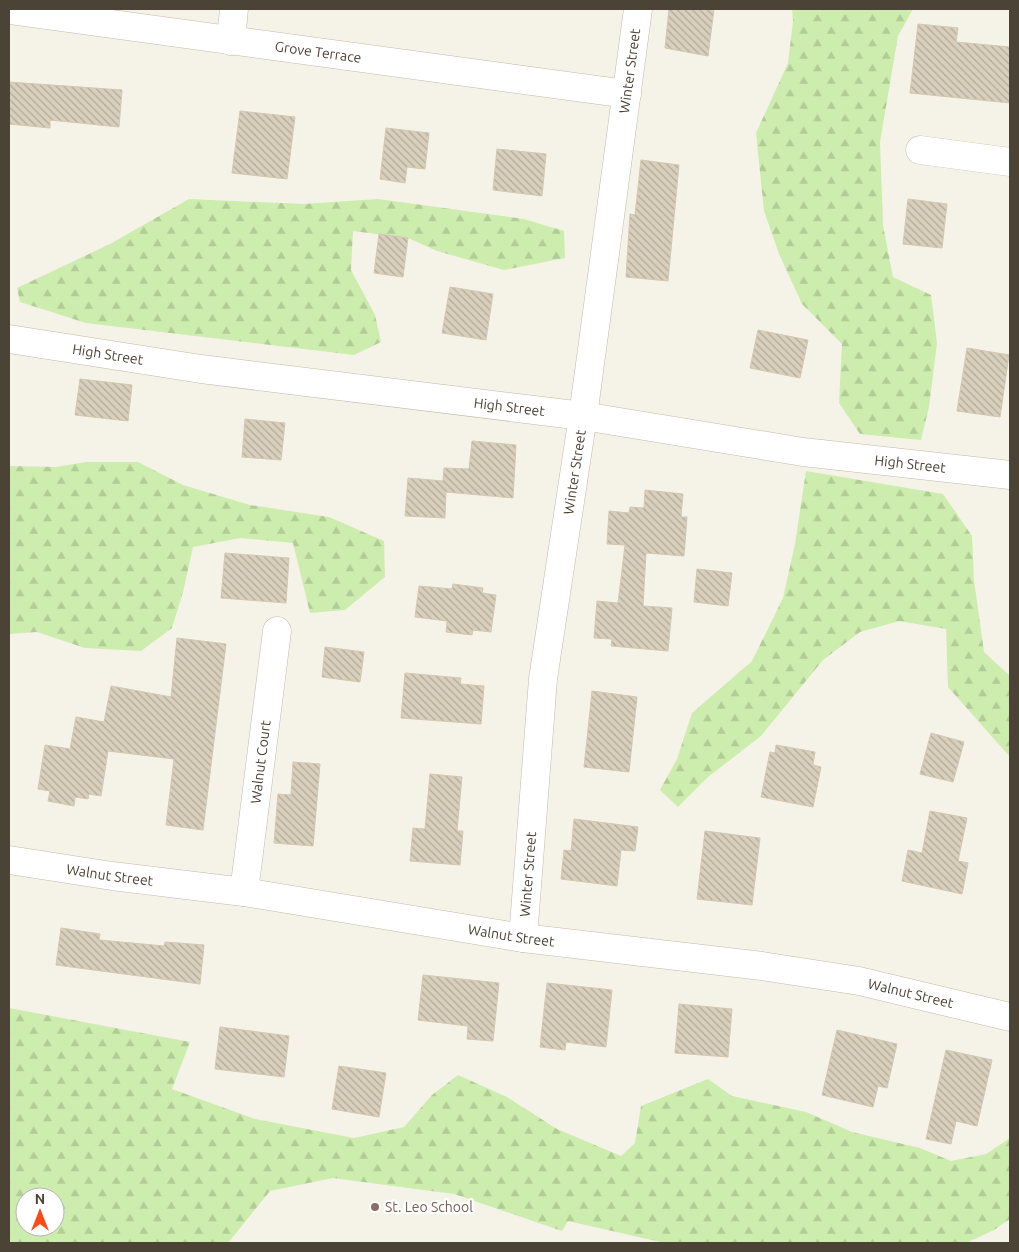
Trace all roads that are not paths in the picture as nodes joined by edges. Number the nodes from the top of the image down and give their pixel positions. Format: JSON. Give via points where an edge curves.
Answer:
{"nodes":[{"id":1,"x":234,"y":9,"type":"edge"},
{"id":2,"x":638,"y":9,"type":"edge"},
{"id":3,"x":9,"y":10,"type":"edge"},
{"id":4,"x":230,"y":41,"type":"junction"},
{"id":5,"x":627,"y":94,"type":"junction"},
{"id":6,"x":920,"y":150,"type":"dead end"},
{"id":7,"x":1010,"y":162,"type":"edge"},
{"id":8,"x":9,"y":339,"type":"edge"},
{"id":9,"x":583,"y":416,"type":"junction"},
{"id":10,"x":1010,"y":475,"type":"edge"},
{"id":11,"x":276,"y":631,"type":"dead end"},
{"id":12,"x":9,"y":860,"type":"edge"},
{"id":13,"x":244,"y":892,"type":"junction"},
{"id":14,"x":523,"y":938,"type":"junction"},
{"id":15,"x":1010,"y":1017,"type":"edge"}],
"edges":[{"from":1,"to":4,"type":"street"},
{"from":2,"to":5,"type":"street","name":"Winter Street"},
{"from":3,"to":4,"type":"street","name":"Grove Terrace"},
{"from":4,"to":5,"type":"street","name":"Grove Terrace"},
{"from":5,"to":9,"type":"street","name":"Winter Street"},
{"from":6,"to":7,"type":"street"},
{"from":8,"to":9,"type":"street","name":"High Street","via":[[201,369]]},
{"from":9,"to":10,"type":"street","name":"High Street","via":[[803,452]]},
{"from":9,"to":14,"type":"street","name":"Winter Street","via":[[543,679]]},
{"from":11,"to":13,"type":"street","name":"Walnut Court"},
{"from":12,"to":13,"type":"street","name":"Walnut Street"},
{"from":13,"to":14,"type":"street","name":"Walnut Street"},
{"from":14,"to":15,"type":"street","name":"Walnut Street","via":[[762,966],[859,981]]}]}
